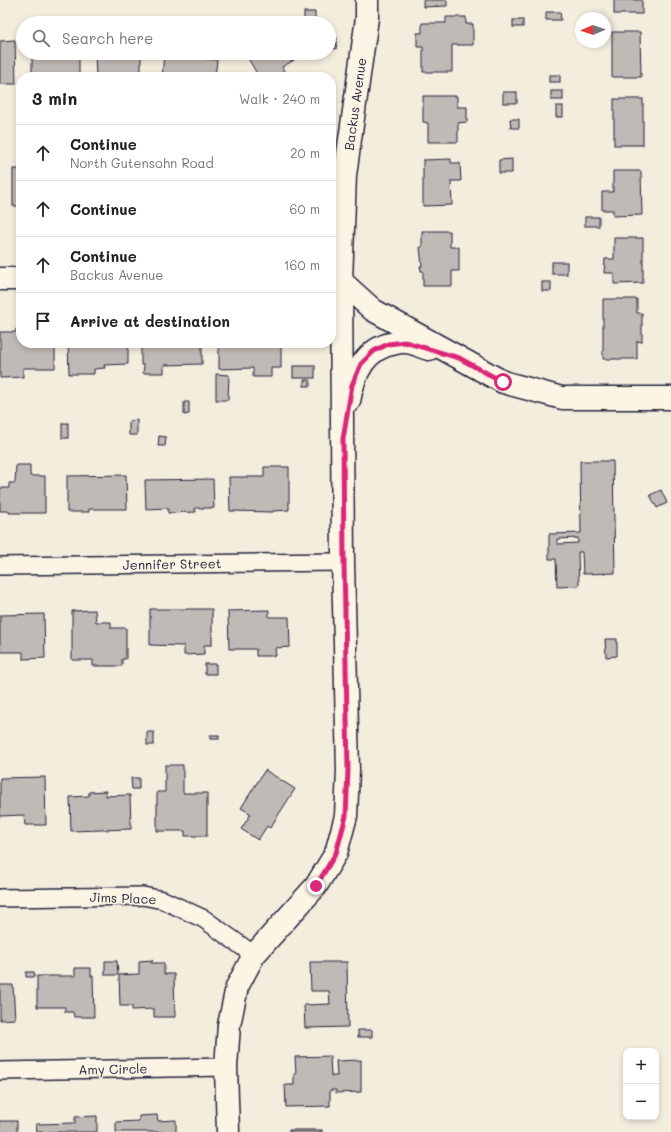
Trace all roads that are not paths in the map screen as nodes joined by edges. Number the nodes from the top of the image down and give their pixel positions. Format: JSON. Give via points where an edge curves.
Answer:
{"nodes":[{"id":1,"x":367,"y":0,"type":"edge"},
{"id":2,"x":0,"y":279,"type":"edge"},
{"id":3,"x":16,"y":279,"type":"edge"},
{"id":4,"x":336,"y":281,"type":"edge"},
{"id":5,"x":459,"y":358,"type":"junction"},
{"id":6,"x":671,"y":398,"type":"edge"},
{"id":7,"x":343,"y":439,"type":"junction"},
{"id":8,"x":344,"y":562,"type":"junction"},
{"id":9,"x":0,"y":566,"type":"edge"},
{"id":10,"x":0,"y":898,"type":"edge"},
{"id":11,"x":254,"y":955,"type":"junction"},
{"id":12,"x":226,"y":1067,"type":"junction"},
{"id":13,"x":0,"y":1071,"type":"edge"},
{"id":14,"x":228,"y":1132,"type":"edge"}],
"edges":[{"from":1,"to":4,"type":"street","name":"Backus Avenue","via":[[367,18],[345,175]]},
{"from":2,"to":3,"type":"street"},
{"from":4,"to":5,"type":"street","via":[[373,310]]},
{"from":4,"to":7,"type":"street","name":"Backus Avenue"},
{"from":5,"to":6,"type":"street","via":[[503,382],[562,398]]},
{"from":5,"to":7,"type":"street","via":[[405,342],[388,344],[374,351],[361,364],[352,385]]},
{"from":7,"to":8,"type":"street","name":"Backus Avenue"},
{"from":8,"to":9,"type":"street","name":"Jennifer Street"},
{"from":8,"to":11,"type":"street","name":"Backus Avenue","via":[[348,770],[346,816],[336,853],[316,886]]},
{"from":10,"to":11,"type":"street","name":"Jims Place","via":[[143,896],[164,900],[204,919]]},
{"from":11,"to":12,"type":"street","name":"Backus Avenue","via":[[237,987],[229,1025]]},
{"from":12,"to":13,"type":"street","name":"Amy Circle"},
{"from":12,"to":14,"type":"street","name":"Backus Avenue"}]}
